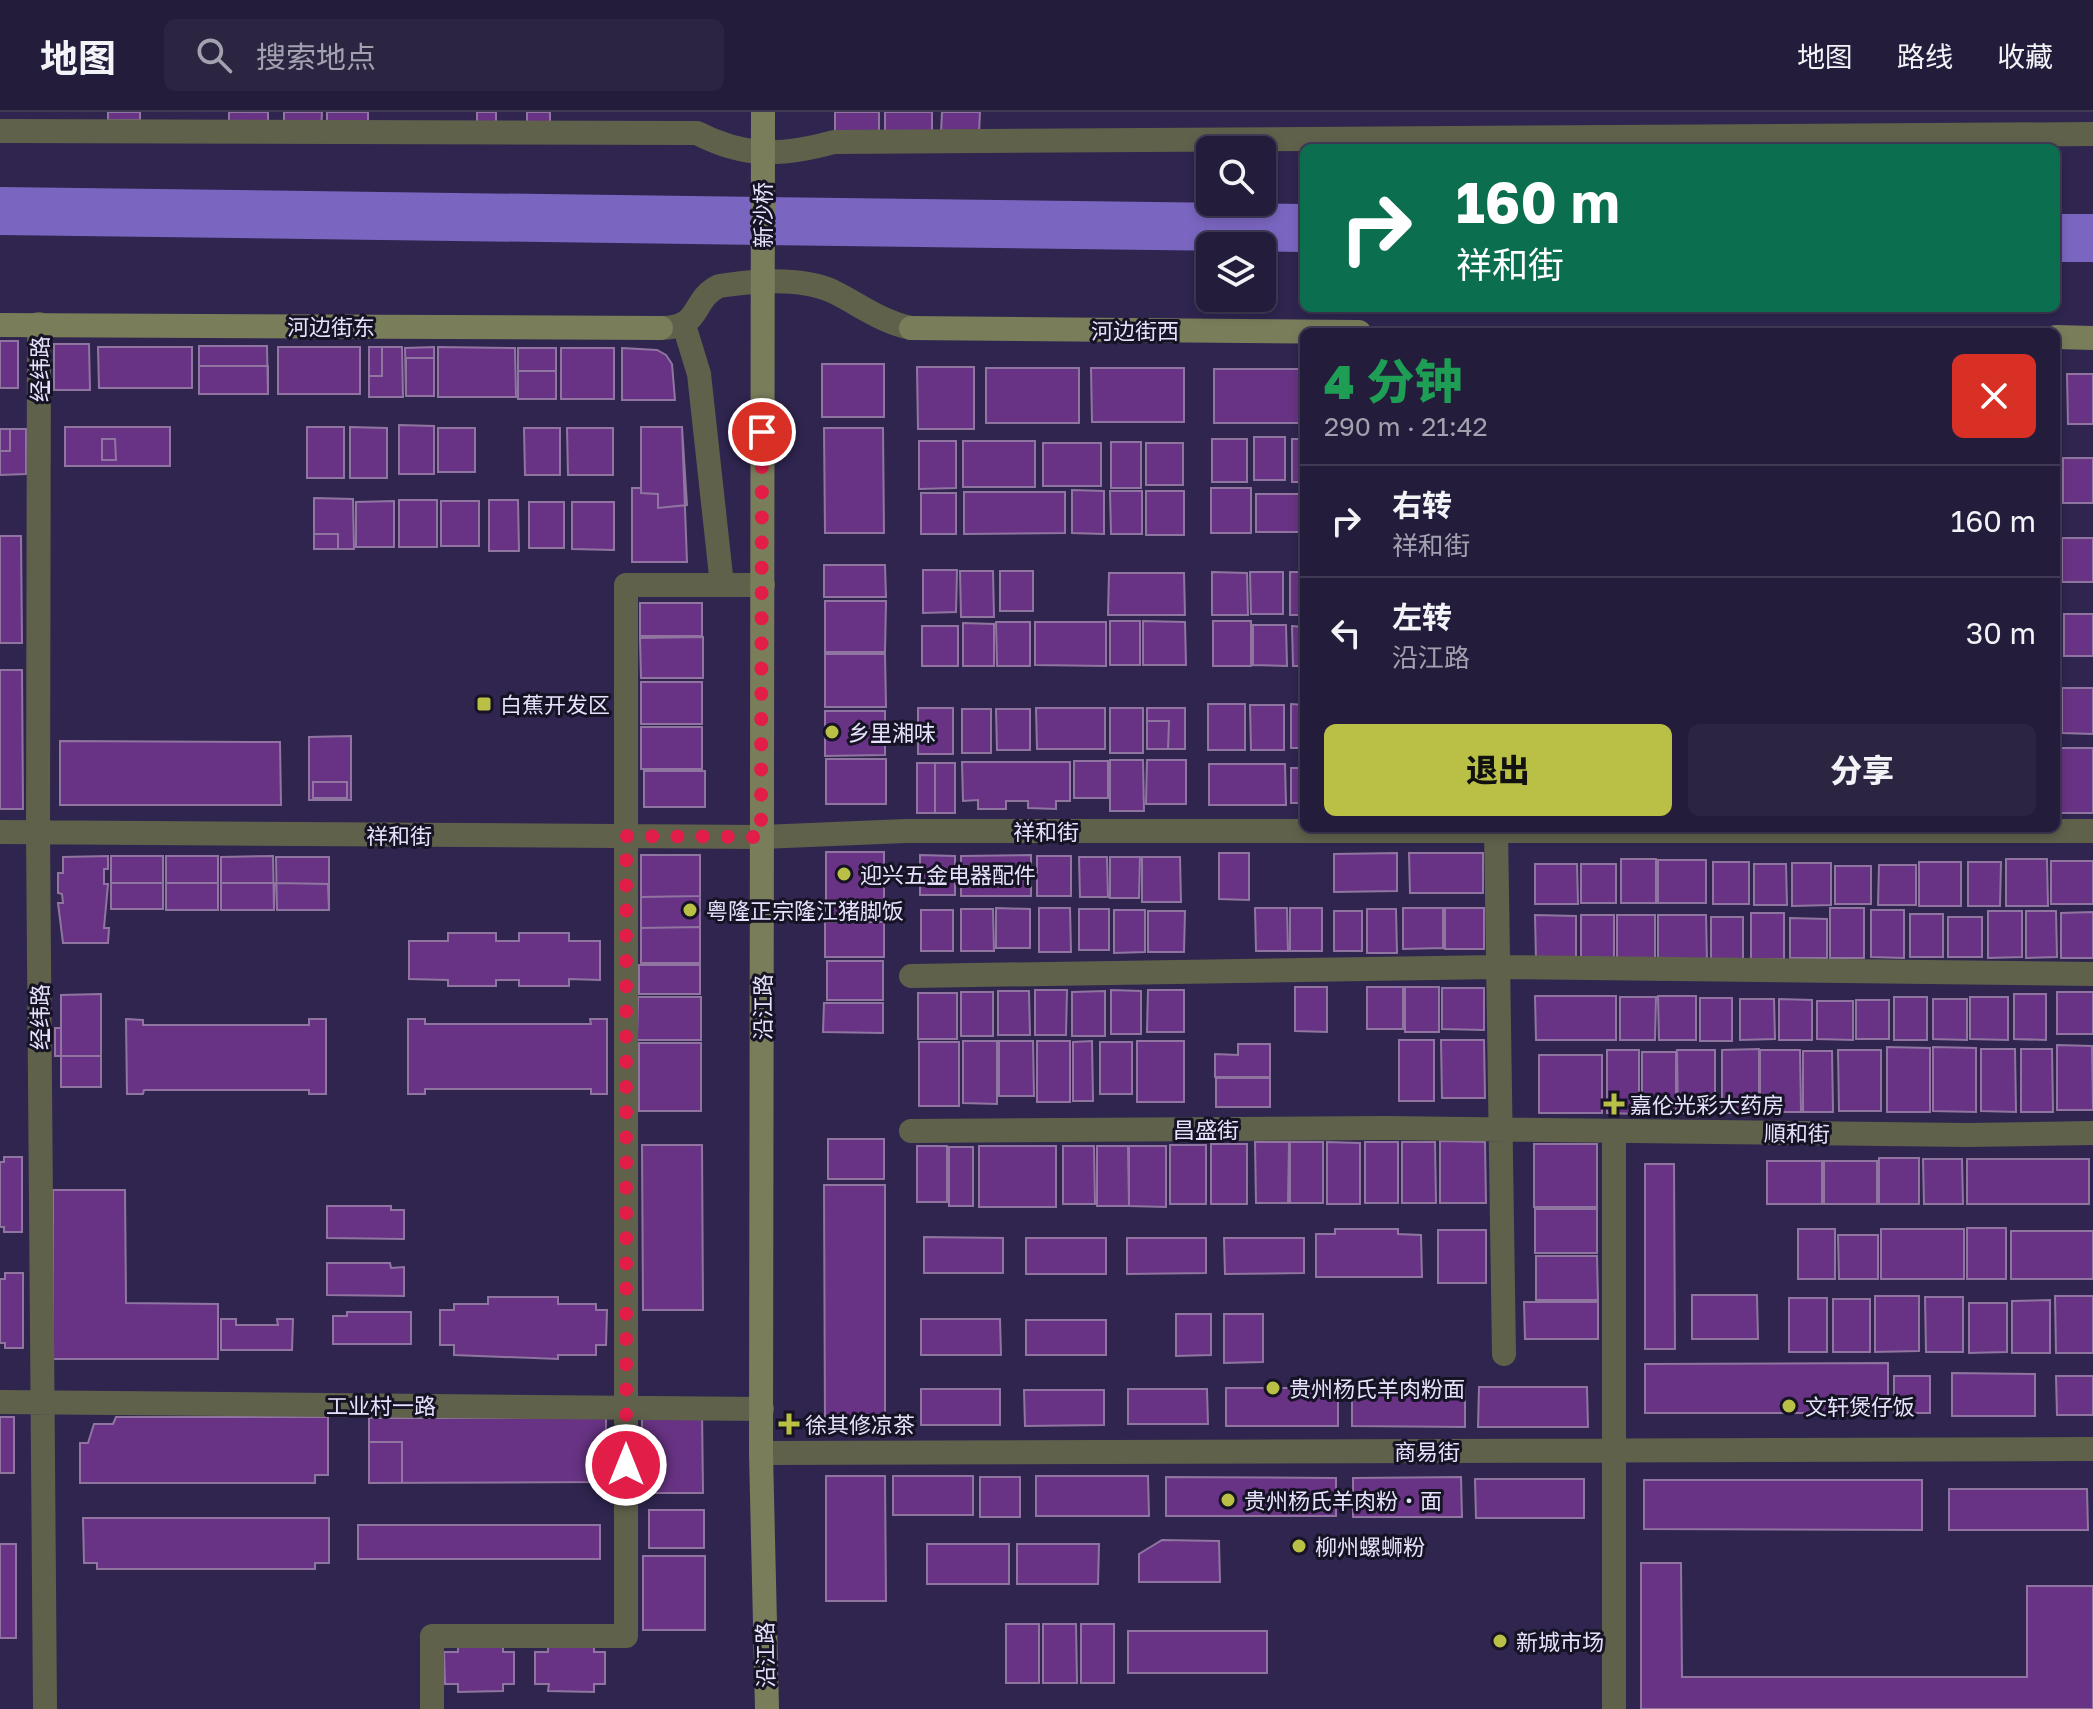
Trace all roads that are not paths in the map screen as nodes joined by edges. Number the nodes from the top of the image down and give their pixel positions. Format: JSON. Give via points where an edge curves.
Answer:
{"nodes":[{"id":1,"x":763,"y":118,"type":"edge"},
{"id":2,"x":0,"y":131,"type":"edge"},
{"id":3,"x":2093,"y":134,"type":"edge"},
{"id":4,"x":761,"y":305,"type":"joint"},
{"id":5,"x":39,"y":324,"type":"junction"},
{"id":6,"x":0,"y":325,"type":"edge"},
{"id":7,"x":673,"y":326,"type":"junction"},
{"id":8,"x":1300,"y":331,"type":"edge"},
{"id":9,"x":2060,"y":337,"type":"edge"},
{"id":10,"x":2093,"y":338,"type":"edge"},
{"id":11,"x":722,"y":585,"type":"junction"},
{"id":12,"x":763,"y":585,"type":"junction"},
{"id":13,"x":1300,"y":830,"type":"edge"},
{"id":14,"x":2060,"y":831,"type":"edge"},
{"id":15,"x":2093,"y":831,"type":"edge"},
{"id":16,"x":0,"y":832,"type":"edge"},
{"id":17,"x":38,"y":832,"type":"junction"},
{"id":18,"x":1496,"y":832,"type":"edge"},
{"id":19,"x":626,"y":836,"type":"junction"},
{"id":20,"x":761,"y":837,"type":"junction"},
{"id":21,"x":1498,"y":967,"type":"junction"},
{"id":22,"x":2093,"y":974,"type":"edge"},
{"id":23,"x":911,"y":976,"type":"dead end"},
{"id":24,"x":1501,"y":1130,"type":"junction"},
{"id":25,"x":911,"y":1131,"type":"dead end"},
{"id":26,"x":1614,"y":1131,"type":"junction"},
{"id":27,"x":2093,"y":1133,"type":"edge"},
{"id":28,"x":1504,"y":1354,"type":"dead end"},
{"id":29,"x":0,"y":1402,"type":"edge"},
{"id":30,"x":42,"y":1403,"type":"junction"},
{"id":31,"x":626,"y":1407,"type":"junction"},
{"id":32,"x":762,"y":1409,"type":"junction"},
{"id":33,"x":2093,"y":1449,"type":"edge"},
{"id":34,"x":1616,"y":1450,"type":"junction"},
{"id":35,"x":761,"y":1453,"type":"junction"},
{"id":36,"x":45,"y":1709,"type":"edge"},
{"id":37,"x":432,"y":1709,"type":"edge"},
{"id":38,"x":767,"y":1709,"type":"edge"},
{"id":39,"x":1614,"y":1709,"type":"edge"}],
"edges":[{"from":1,"to":4,"type":"street","name":"新沙桥"},
{"from":2,"to":3,"type":"street","via":[[697,133],[729,149],[796,152],[834,142]]},
{"from":4,"to":12,"type":"street","name":"沿江路"},
{"from":5,"to":6,"type":"street","name":"河边街东"},
{"from":5,"to":7,"type":"street","name":"河边街东"},
{"from":5,"to":17,"type":"street","name":"经纬路"},
{"from":7,"to":8,"type":"street","name":"河边街西","via":[[693,318],[709,291],[719,286],[804,284],[832,291],[883,320],[911,328]]},
{"from":7,"to":11,"type":"street","via":[[699,374]]},
{"from":9,"to":10,"type":"street"},
{"from":11,"to":12,"type":"street"},
{"from":11,"to":19,"type":"street","via":[[626,585]]},
{"from":12,"to":20,"type":"street","name":"沿江路"},
{"from":13,"to":20,"type":"street","name":"祥和街","via":[[905,831]]},
{"from":14,"to":15,"type":"street","name":"祥和街"},
{"from":16,"to":17,"type":"street","name":"祥和街"},
{"from":17,"to":19,"type":"street","name":"祥和街"},
{"from":17,"to":30,"type":"street","name":"经纬路"},
{"from":18,"to":21,"type":"street"},
{"from":19,"to":20,"type":"street","name":"祥和街"},
{"from":19,"to":31,"type":"street"},
{"from":20,"to":32,"type":"street","name":"沿江路"},
{"from":21,"to":22,"type":"street"},
{"from":21,"to":23,"type":"street"},
{"from":21,"to":24,"type":"street"},
{"from":24,"to":25,"type":"street","name":"昌盛街"},
{"from":24,"to":26,"type":"street","name":"順和街"},
{"from":24,"to":28,"type":"street"},
{"from":26,"to":27,"type":"street","name":"順和街"},
{"from":26,"to":34,"type":"street"},
{"from":29,"to":30,"type":"street","name":"工业村一路"},
{"from":30,"to":31,"type":"street","name":"工业村一路"},
{"from":30,"to":36,"type":"street","name":"经纬路"},
{"from":31,"to":32,"type":"street","name":"工业村一路"},
{"from":31,"to":37,"type":"street","via":[[626,1636],[432,1636]]},
{"from":32,"to":35,"type":"street","name":"沿江路"},
{"from":33,"to":34,"type":"street","name":"商易街"},
{"from":34,"to":35,"type":"street","name":"商易街"},
{"from":34,"to":39,"type":"street"},
{"from":35,"to":38,"type":"street","name":"沿江路"}]}
